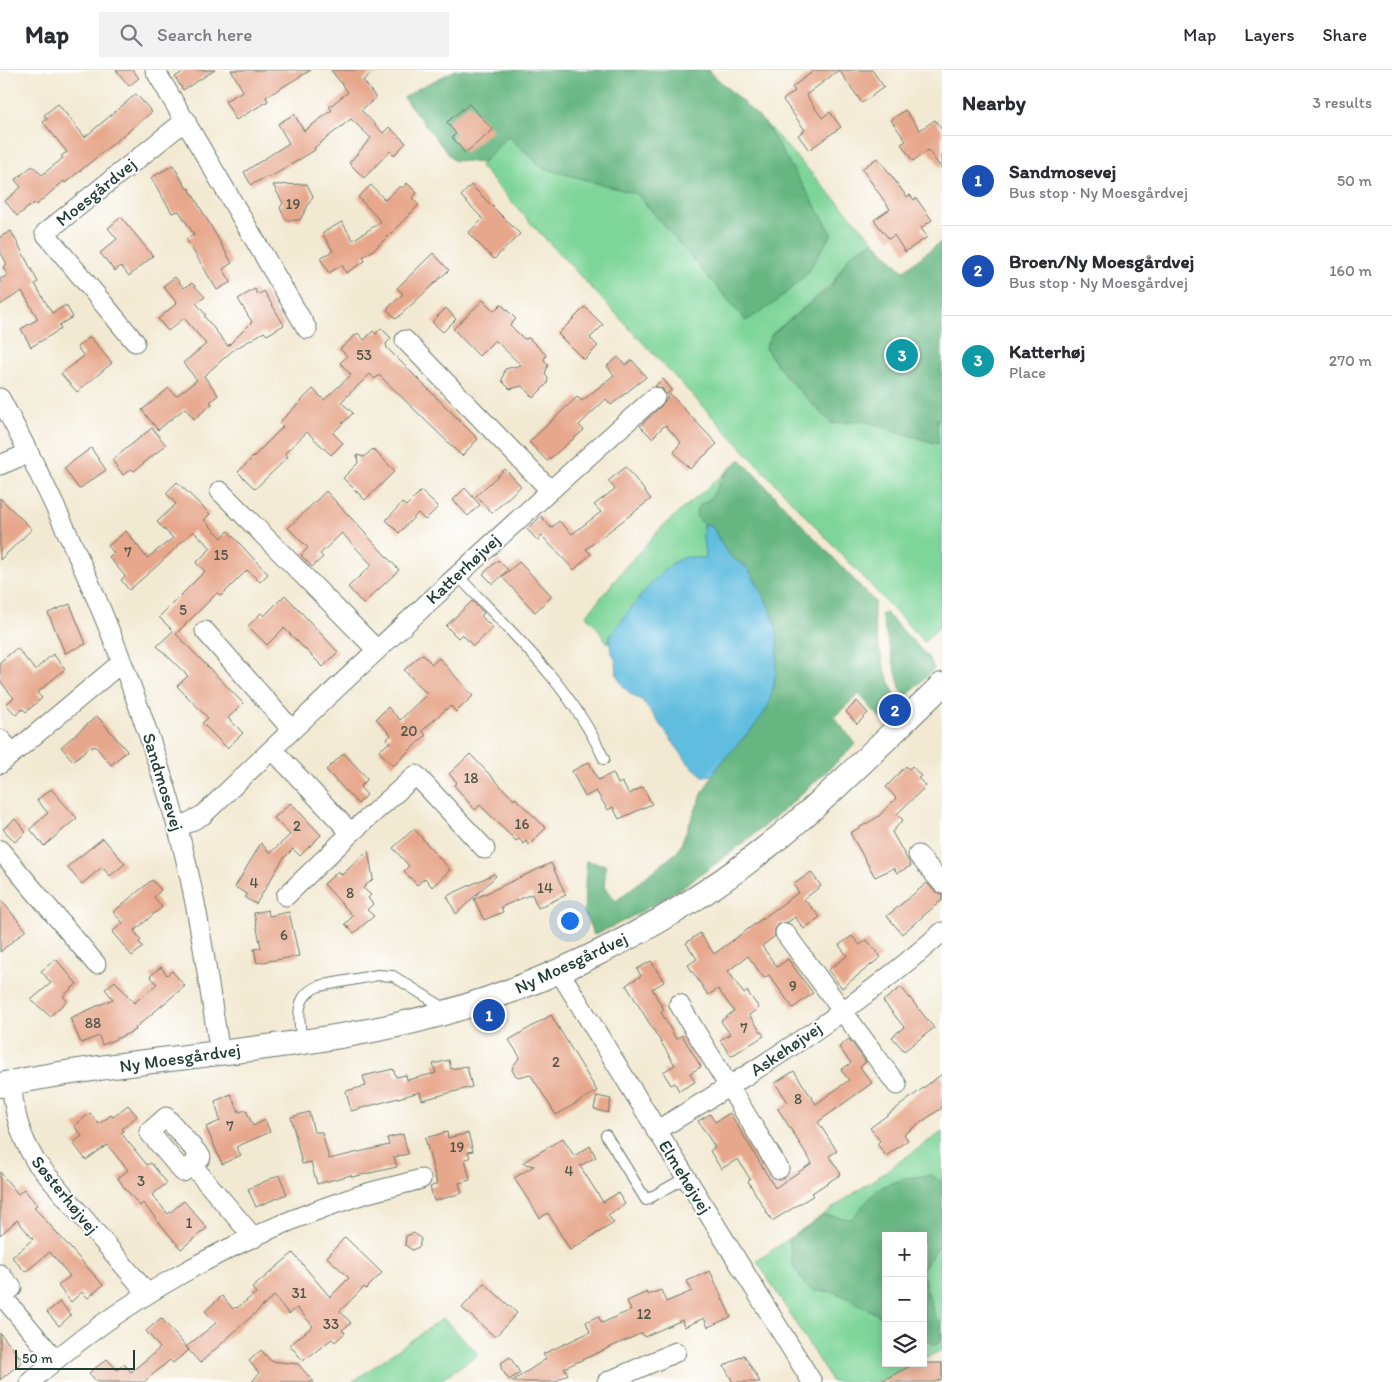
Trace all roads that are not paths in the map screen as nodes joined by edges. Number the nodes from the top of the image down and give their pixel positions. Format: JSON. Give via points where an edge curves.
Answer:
{"nodes":[{"id":1,"x":155,"y":70,"type":"edge"},
{"id":2,"x":186,"y":120,"type":"junction"},
{"id":3,"x":307,"y":329,"type":"dead end"},
{"id":4,"x":405,"y":340,"type":"dead end"},
{"id":5,"x":134,"y":342,"type":"dead end"},
{"id":6,"x":655,"y":397,"type":"dead end"},
{"id":7,"x":0,"y":398,"type":"edge"},
{"id":8,"x":29,"y":453,"type":"junction"},
{"id":9,"x":0,"y":465,"type":"edge"},
{"id":10,"x":550,"y":490,"type":"junction"},
{"id":11,"x":220,"y":491,"type":"dead end"},
{"id":12,"x":457,"y":575,"type":"junction"},
{"id":13,"x":205,"y":631,"type":"dead end"},
{"id":14,"x":376,"y":649,"type":"junction"},
{"id":15,"x":122,"y":662,"type":"junction"},
{"id":16,"x":942,"y":685,"type":"edge"},
{"id":17,"x":292,"y":730,"type":"junction"},
{"id":18,"x":0,"y":739,"type":"edge"},
{"id":19,"x":272,"y":749,"type":"junction"},
{"id":20,"x":7,"y":758,"type":"edge"},
{"id":21,"x":604,"y":759,"type":"dead end"},
{"id":22,"x":178,"y":828,"type":"junction"},
{"id":23,"x":351,"y":833,"type":"junction"},
{"id":24,"x":485,"y":849,"type":"dead end"},
{"id":25,"x":0,"y":850,"type":"edge"},
{"id":26,"x":918,"y":855,"type":"dead end"},
{"id":27,"x":942,"y":883,"type":"edge"},
{"id":28,"x":286,"y":896,"type":"dead end"},
{"id":29,"x":942,"y":932,"type":"edge"},
{"id":30,"x":785,"y":933,"type":"dead end"},
{"id":31,"x":96,"y":964,"type":"dead end"},
{"id":32,"x":558,"y":971,"type":"junction"},
{"id":33,"x":679,"y":1004,"type":"dead end"},
{"id":34,"x":448,"y":1010,"type":"junction"},
{"id":35,"x":842,"y":1011,"type":"junction"},
{"id":36,"x":302,"y":1042,"type":"junction"},
{"id":37,"x":220,"y":1052,"type":"junction"},
{"id":38,"x":6,"y":1084,"type":"edge"},
{"id":39,"x":897,"y":1085,"type":"dead end"},
{"id":40,"x":729,"y":1087,"type":"junction"},
{"id":41,"x":656,"y":1131,"type":"junction"},
{"id":42,"x":606,"y":1135,"type":"dead end"},
{"id":43,"x":192,"y":1165,"type":"dead end"},
{"id":44,"x":779,"y":1169,"type":"dead end"},
{"id":45,"x":685,"y":1178,"type":"junction"},
{"id":46,"x":421,"y":1179,"type":"dead end"},
{"id":47,"x":254,"y":1238,"type":"junction"},
{"id":48,"x":0,"y":1274,"type":"edge"},
{"id":49,"x":147,"y":1293,"type":"junction"},
{"id":50,"x":1,"y":1297,"type":"edge"},
{"id":51,"x":676,"y":1352,"type":"dead end"},
{"id":52,"x":55,"y":1360,"type":"junction"},
{"id":53,"x":30,"y":1382,"type":"edge"},
{"id":54,"x":607,"y":1382,"type":"edge"},
{"id":55,"x":812,"y":1382,"type":"edge"}],
"edges":[{"from":1,"to":2,"type":"street"},
{"from":2,"to":3,"type":"street"},
{"from":2,"to":5,"type":"street","name":"Moesgårdvej","via":[[45,233]]},
{"from":4,"to":10,"type":"street"},
{"from":6,"to":10,"type":"street","name":"Katterhøjvej"},
{"from":7,"to":8,"type":"street","name":"Sandmosevej"},
{"from":8,"to":9,"type":"street"},
{"from":8,"to":15,"type":"street","name":"Sandmosevej","via":[[79,559]]},
{"from":10,"to":12,"type":"street","name":"Katterhøjvej"},
{"from":11,"to":14,"type":"street"},
{"from":12,"to":14,"type":"street","name":"Katterhøjvej"},
{"from":12,"to":21,"type":"lane","via":[[550,675],[585,721]]},
{"from":13,"to":17,"type":"street"},
{"from":14,"to":17,"type":"street","name":"Katterhøjvej"},
{"from":15,"to":20,"type":"street"},
{"from":15,"to":22,"type":"street","name":"Sandmosevej"},
{"from":16,"to":32,"type":"street","name":"Ny Moesgårdvej","via":[[817,805],[762,852],[630,936]]},
{"from":17,"to":19,"type":"street","name":"Katterhøjvej"},
{"from":18,"to":20,"type":"street"},
{"from":19,"to":22,"type":"street","name":"Katterhøjvej","via":[[203,815]]},
{"from":19,"to":23,"type":"street"},
{"from":22,"to":37,"type":"street","name":"Sandmosevej","via":[[204,946]]},
{"from":23,"to":24,"type":"street","via":[[416,775]]},
{"from":23,"to":28,"type":"street"},
{"from":25,"to":31,"type":"street"},
{"from":26,"to":27,"type":"street"},
{"from":29,"to":35,"type":"street","name":"Askehøjvej"},
{"from":30,"to":35,"type":"street"},
{"from":32,"to":34,"type":"street","name":"Ny Moesgårdvej","via":[[503,994]]},
{"from":32,"to":41,"type":"street","name":"Elmehøjvej"},
{"from":33,"to":40,"type":"street"},
{"from":34,"to":36,"type":"street","name":"Ny Moesgårdvej","via":[[388,1027]]},
{"from":34,"to":36,"type":"lane","via":[[393,976],[378,975],[319,986],[311,989],[300,1002]]},
{"from":35,"to":39,"type":"street"},
{"from":35,"to":40,"type":"street","name":"Askehøjvej"},
{"from":36,"to":37,"type":"street","name":"Ny Moesgårdvej"},
{"from":37,"to":38,"type":"street","name":"Ny Moesgårdvej"},
{"from":38,"to":49,"type":"street","name":"Søsterhøjvej","via":[[17,1124],[36,1162]]},
{"from":40,"to":41,"type":"street","name":"Askehøjvej"},
{"from":40,"to":44,"type":"street"},
{"from":41,"to":45,"type":"street","name":"Elmehøjvej"},
{"from":42,"to":45,"type":"lane","via":[[646,1200]]},
{"from":43,"to":47,"type":"street"},
{"from":45,"to":55,"type":"street","name":"Elmehøjvej"},
{"from":46,"to":47,"type":"street","via":[[352,1198]]},
{"from":47,"to":49,"type":"street"},
{"from":48,"to":50,"type":"street","via":[[12,1288]]},
{"from":49,"to":52,"type":"street"},
{"from":50,"to":52,"type":"street"},
{"from":51,"to":54,"type":"street"},
{"from":52,"to":53,"type":"street"}]}
